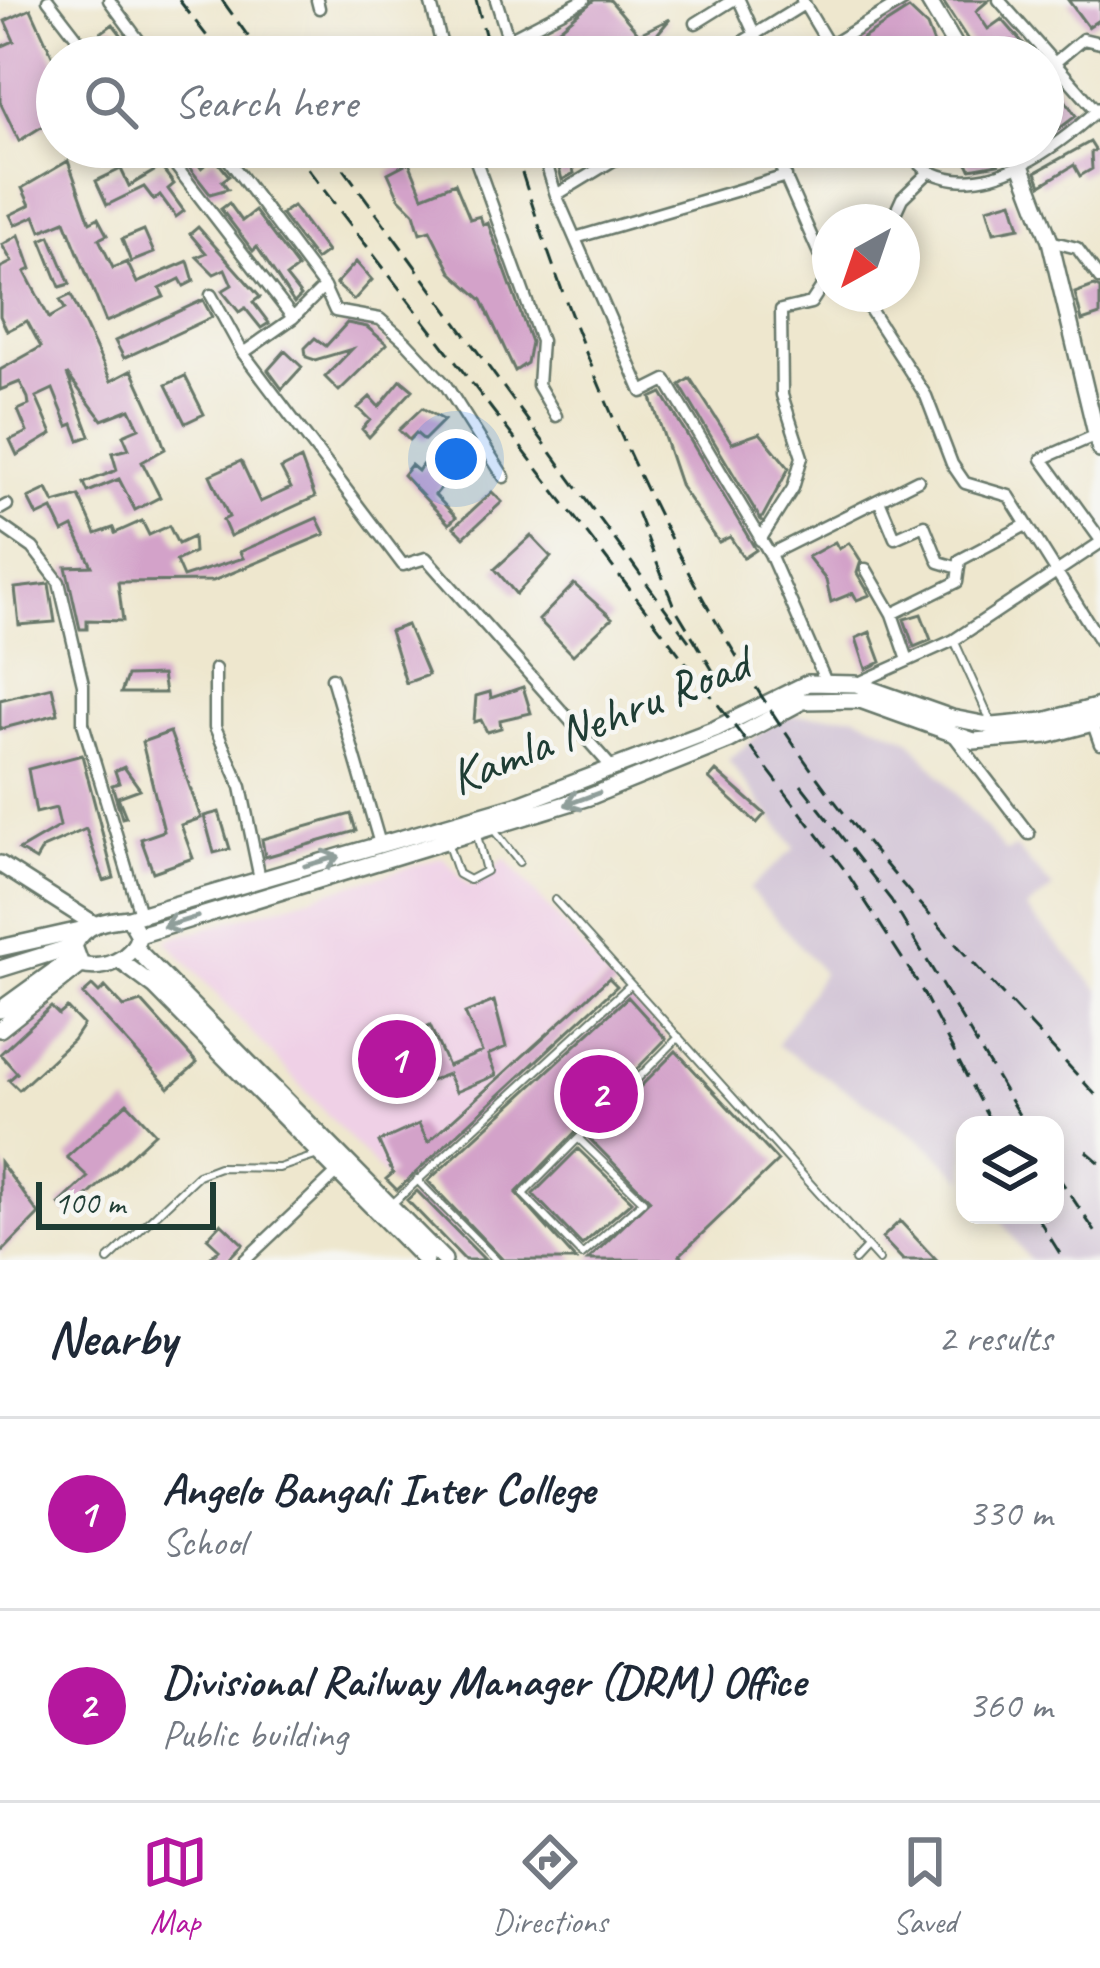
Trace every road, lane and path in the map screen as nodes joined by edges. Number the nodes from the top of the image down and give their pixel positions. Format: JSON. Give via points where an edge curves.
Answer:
{"nodes":[{"id":1,"x":48,"y":0,"type":"edge"},
{"id":2,"x":109,"y":0,"type":"edge"},
{"id":3,"x":430,"y":0,"type":"edge"},
{"id":4,"x":496,"y":0,"type":"edge"},
{"id":5,"x":584,"y":0,"type":"edge"},
{"id":6,"x":736,"y":0,"type":"edge"},
{"id":7,"x":904,"y":0,"type":"edge"},
{"id":8,"x":928,"y":0,"type":"edge"},
{"id":9,"x":999,"y":0,"type":"edge"},
{"id":10,"x":803,"y":2,"type":"edge"},
{"id":11,"x":696,"y":23,"type":"dead end"},
{"id":12,"x":752,"y":32,"type":"junction"},
{"id":13,"x":76,"y":36,"type":"edge"},
{"id":14,"x":136,"y":36,"type":"edge"},
{"id":15,"x":439,"y":36,"type":"edge"},
{"id":16,"x":508,"y":36,"type":"edge"},
{"id":17,"x":515,"y":36,"type":"edge"},
{"id":18,"x":748,"y":36,"type":"edge"},
{"id":19,"x":754,"y":36,"type":"edge"},
{"id":20,"x":824,"y":36,"type":"edge"},
{"id":21,"x":854,"y":36,"type":"edge"},
{"id":22,"x":949,"y":36,"type":"edge"},
{"id":23,"x":1029,"y":36,"type":"edge"},
{"id":24,"x":1100,"y":43,"type":"edge"},
{"id":25,"x":1064,"y":55,"type":"edge"},
{"id":26,"x":1064,"y":75,"type":"edge"},
{"id":27,"x":1099,"y":112,"type":"edge"},
{"id":28,"x":1064,"y":136,"type":"edge"},
{"id":29,"x":177,"y":168,"type":"edge"},
{"id":30,"x":234,"y":168,"type":"edge"},
{"id":31,"x":479,"y":168,"type":"edge"},
{"id":32,"x":548,"y":168,"type":"edge"},
{"id":33,"x":600,"y":168,"type":"edge"},
{"id":34,"x":782,"y":168,"type":"edge"},
{"id":35,"x":925,"y":168,"type":"edge"},
{"id":36,"x":1011,"y":168,"type":"edge"},
{"id":37,"x":1024,"y":168,"type":"edge"},
{"id":38,"x":929,"y":172,"type":"junction"},
{"id":39,"x":786,"y":176,"type":"junction"},
{"id":40,"x":556,"y":195,"type":"junction"},
{"id":41,"x":899,"y":204,"type":"edge"},
{"id":42,"x":812,"y":235,"type":"edge"},
{"id":43,"x":575,"y":238,"type":"junction"},
{"id":44,"x":1050,"y":241,"type":"junction"},
{"id":45,"x":1100,"y":279,"type":"edge"},
{"id":46,"x":324,"y":287,"type":"junction"},
{"id":47,"x":212,"y":295,"type":"dead end"},
{"id":48,"x":812,"y":301,"type":"edge"},
{"id":49,"x":872,"y":312,"type":"edge"},
{"id":50,"x":293,"y":318,"type":"junction"},
{"id":51,"x":243,"y":353,"type":"junction"},
{"id":52,"x":556,"y":416,"type":"dead end"},
{"id":53,"x":1097,"y":443,"type":"edge"},
{"id":54,"x":505,"y":477,"type":"dead end"},
{"id":55,"x":918,"y":480,"type":"dead end"},
{"id":56,"x":879,"y":500,"type":"junction"},
{"id":57,"x":0,"y":525,"type":"edge"},
{"id":58,"x":1026,"y":525,"type":"junction"},
{"id":59,"x":760,"y":540,"type":"junction"},
{"id":60,"x":1100,"y":541,"type":"edge"},
{"id":61,"x":770,"y":554,"type":"junction"},
{"id":62,"x":959,"y":568,"type":"junction"},
{"id":63,"x":866,"y":569,"type":"dead end"},
{"id":64,"x":1059,"y":570,"type":"junction"},
{"id":65,"x":892,"y":614,"type":"junction"},
{"id":66,"x":954,"y":640,"type":"junction"},
{"id":67,"x":1100,"y":641,"type":"edge"},
{"id":68,"x":908,"y":661,"type":"junction"},
{"id":69,"x":215,"y":669,"type":"dead end"},
{"id":70,"x":332,"y":678,"type":"dead end"},
{"id":71,"x":825,"y":680,"type":"junction"},
{"id":72,"x":856,"y":684,"type":"junction"},
{"id":73,"x":1100,"y":706,"type":"edge"},
{"id":74,"x":1096,"y":722,"type":"edge"},
{"id":75,"x":993,"y":726,"type":"junction"},
{"id":76,"x":954,"y":736,"type":"junction"},
{"id":77,"x":1100,"y":744,"type":"edge"},
{"id":78,"x":614,"y":770,"type":"junction"},
{"id":79,"x":518,"y":813,"type":"junction"},
{"id":80,"x":481,"y":827,"type":"junction"},
{"id":81,"x":1029,"y":834,"type":"dead end"},
{"id":82,"x":447,"y":842,"type":"junction"},
{"id":83,"x":380,"y":844,"type":"junction"},
{"id":84,"x":519,"y":862,"type":"dead end"},
{"id":85,"x":0,"y":864,"type":"edge"},
{"id":86,"x":20,"y":876,"type":"junction"},
{"id":87,"x":260,"y":879,"type":"junction"},
{"id":88,"x":0,"y":881,"type":"edge"},
{"id":89,"x":555,"y":900,"type":"dead end"},
{"id":90,"x":135,"y":916,"type":"junction"},
{"id":91,"x":91,"y":926,"type":"junction"},
{"id":92,"x":136,"y":941,"type":"junction"},
{"id":93,"x":0,"y":948,"type":"edge"},
{"id":94,"x":77,"y":955,"type":"junction"},
{"id":95,"x":119,"y":960,"type":"junction"},
{"id":96,"x":0,"y":969,"type":"edge"},
{"id":97,"x":630,"y":985,"type":"junction"},
{"id":98,"x":0,"y":1010,"type":"edge"},
{"id":99,"x":0,"y":1029,"type":"edge"},
{"id":100,"x":679,"y":1037,"type":"junction"},
{"id":101,"x":579,"y":1139,"type":"junction"},
{"id":102,"x":321,"y":1154,"type":"junction"},
{"id":103,"x":339,"y":1171,"type":"junction"},
{"id":104,"x":417,"y":1180,"type":"junction"},
{"id":105,"x":391,"y":1205,"type":"junction"},
{"id":106,"x":868,"y":1247,"type":"junction"},
{"id":107,"x":108,"y":1260,"type":"edge"},
{"id":108,"x":245,"y":1260,"type":"edge"},
{"id":109,"x":424,"y":1260,"type":"edge"},
{"id":110,"x":444,"y":1260,"type":"edge"},
{"id":111,"x":496,"y":1260,"type":"edge"},
{"id":112,"x":854,"y":1260,"type":"edge"},
{"id":113,"x":879,"y":1260,"type":"edge"}],
"edges":[{"from":1,"to":13,"type":"street"},
{"from":2,"to":14,"type":"street"},
{"from":3,"to":15,"type":"street"},
{"from":4,"to":16,"type":"street"},
{"from":5,"to":17,"type":"street"},
{"from":6,"to":11,"type":"street"},
{"from":6,"to":12,"type":"street"},
{"from":7,"to":21,"type":"street"},
{"from":8,"to":22,"type":"main road"},
{"from":9,"to":23,"type":"street"},
{"from":10,"to":12,"type":"street"},
{"from":10,"to":20,"type":"street"},
{"from":12,"to":18,"type":"street"},
{"from":12,"to":19,"type":"street"},
{"from":24,"to":25,"type":"street","via":[[1083,39]]},
{"from":26,"to":27,"type":"street"},
{"from":27,"to":28,"type":"street"},
{"from":29,"to":50,"type":"street"},
{"from":30,"to":46,"type":"street"},
{"from":31,"to":52,"type":"street","via":[[541,341],[538,386]]},
{"from":32,"to":40,"type":"street"},
{"from":33,"to":40,"type":"street"},
{"from":34,"to":39,"type":"street"},
{"from":35,"to":38,"type":"street"},
{"from":36,"to":38,"type":"street","via":[[963,180]]},
{"from":37,"to":44,"type":"main road"},
{"from":38,"to":41,"type":"street"},
{"from":39,"to":42,"type":"street"},
{"from":39,"to":43,"type":"street"},
{"from":40,"to":43,"type":"street"},
{"from":43,"to":59,"type":"street","via":[[642,392],[666,380]]},
{"from":44,"to":45,"type":"street","via":[[1077,248]]},
{"from":44,"to":53,"type":"main road"},
{"from":46,"to":50,"type":"street"},
{"from":46,"to":54,"type":"street","via":[[335,311],[380,319],[432,369]]},
{"from":47,"to":51,"type":"street"},
{"from":48,"to":59,"type":"street","via":[[782,310],[782,395],[802,457]]},
{"from":49,"to":58,"type":"street","via":[[926,396],[965,483],[1009,496]]},
{"from":50,"to":51,"type":"street"},
{"from":51,"to":78,"type":"street","via":[[403,565],[426,558]]},
{"from":53,"to":60,"type":"street","via":[[1042,459]]},
{"from":55,"to":56,"type":"street"},
{"from":56,"to":61,"type":"street"},
{"from":56,"to":62,"type":"street","via":[[895,538],[924,526],[939,562]]},
{"from":57,"to":90,"type":"street","via":[[33,548],[59,582],[83,684],[83,723]]},
{"from":58,"to":62,"type":"street","via":[[960,560]]},
{"from":58,"to":64,"type":"street"},
{"from":59,"to":61,"type":"street"},
{"from":60,"to":64,"type":"street"},
{"from":61,"to":71,"type":"street"},
{"from":62,"to":65,"type":"street","via":[[957,582]]},
{"from":63,"to":65,"type":"street"},
{"from":64,"to":66,"type":"street"},
{"from":64,"to":67,"type":"street"},
{"from":65,"to":68,"type":"street"},
{"from":66,"to":68,"type":"street"},
{"from":66,"to":75,"type":"lane"},
{"from":68,"to":72,"type":"street"},
{"from":69,"to":87,"type":"street","via":[[215,727],[241,787]]},
{"from":70,"to":83,"type":"street"},
{"from":71,"to":72,"type":"main road","name":"Kamla Nehru Road"},
{"from":71,"to":78,"type":"main road","name":"Kamla Nehru Road"},
{"from":72,"to":75,"type":"main road","name":"Kamla Nehru Road"},
{"from":73,"to":75,"type":"main road","name":"Kamla Nehru Road"},
{"from":74,"to":76,"type":"main road","name":"Kamla Nehru Road","via":[[1016,740]]},
{"from":74,"to":77,"type":"street"},
{"from":76,"to":79,"type":"main road","name":"Kamla Nehru Road","one_way":true,"via":[[860,700],[816,698],[714,747]]},
{"from":76,"to":81,"type":"street"},
{"from":78,"to":79,"type":"main road","name":"Kamla Nehru Road"},
{"from":79,"to":80,"type":"main road","name":"Kamla Nehru Road"},
{"from":80,"to":82,"type":"main road","name":"Kamla Nehru Road"},
{"from":80,"to":82,"type":"lane","via":[[486,871],[469,880],[458,874]]},
{"from":80,"to":83,"type":"main road","name":"Kamla Nehru Road"},
{"from":80,"to":84,"type":"lane"},
{"from":82,"to":92,"type":"main road","name":"Kamla Nehru Road","one_way":true},
{"from":87,"to":83,"type":"main road","name":"Kamla Nehru Road","one_way":true},
{"from":85,"to":86,"type":"main road"},
{"from":86,"to":88,"type":"street"},
{"from":86,"to":91,"type":"main road"},
{"from":87,"to":90,"type":"main road","name":"Kamla Nehru Road"},
{"from":89,"to":97,"type":"lane"},
{"from":90,"to":91,"type":"main road","name":"Kamla Nehru Road"},
{"from":90,"to":92,"type":"main road"},
{"from":91,"to":93,"type":"main road"},
{"from":91,"to":94,"type":"main road"},
{"from":92,"to":95,"type":"main road"},
{"from":92,"to":105,"type":"main road"},
{"from":94,"to":95,"type":"main road"},
{"from":94,"to":96,"type":"main road"},
{"from":94,"to":98,"type":"main road"},
{"from":94,"to":99,"type":"main road"},
{"from":95,"to":102,"type":"main road"},
{"from":97,"to":100,"type":"lane"},
{"from":97,"to":104,"type":"lane"},
{"from":100,"to":101,"type":"lane"},
{"from":100,"to":106,"type":"lane"},
{"from":101,"to":101,"type":"lane","via":[[524,1194],[582,1255],[643,1201]]},
{"from":102,"to":103,"type":"main road"},
{"from":102,"to":107,"type":"lane","via":[[279,1168],[219,1167],[198,1175]]},
{"from":103,"to":108,"type":"street"},
{"from":103,"to":109,"type":"main road"},
{"from":104,"to":105,"type":"lane"},
{"from":104,"to":111,"type":"lane"},
{"from":105,"to":110,"type":"main road"},
{"from":106,"to":112,"type":"lane"},
{"from":106,"to":113,"type":"lane"}]}
